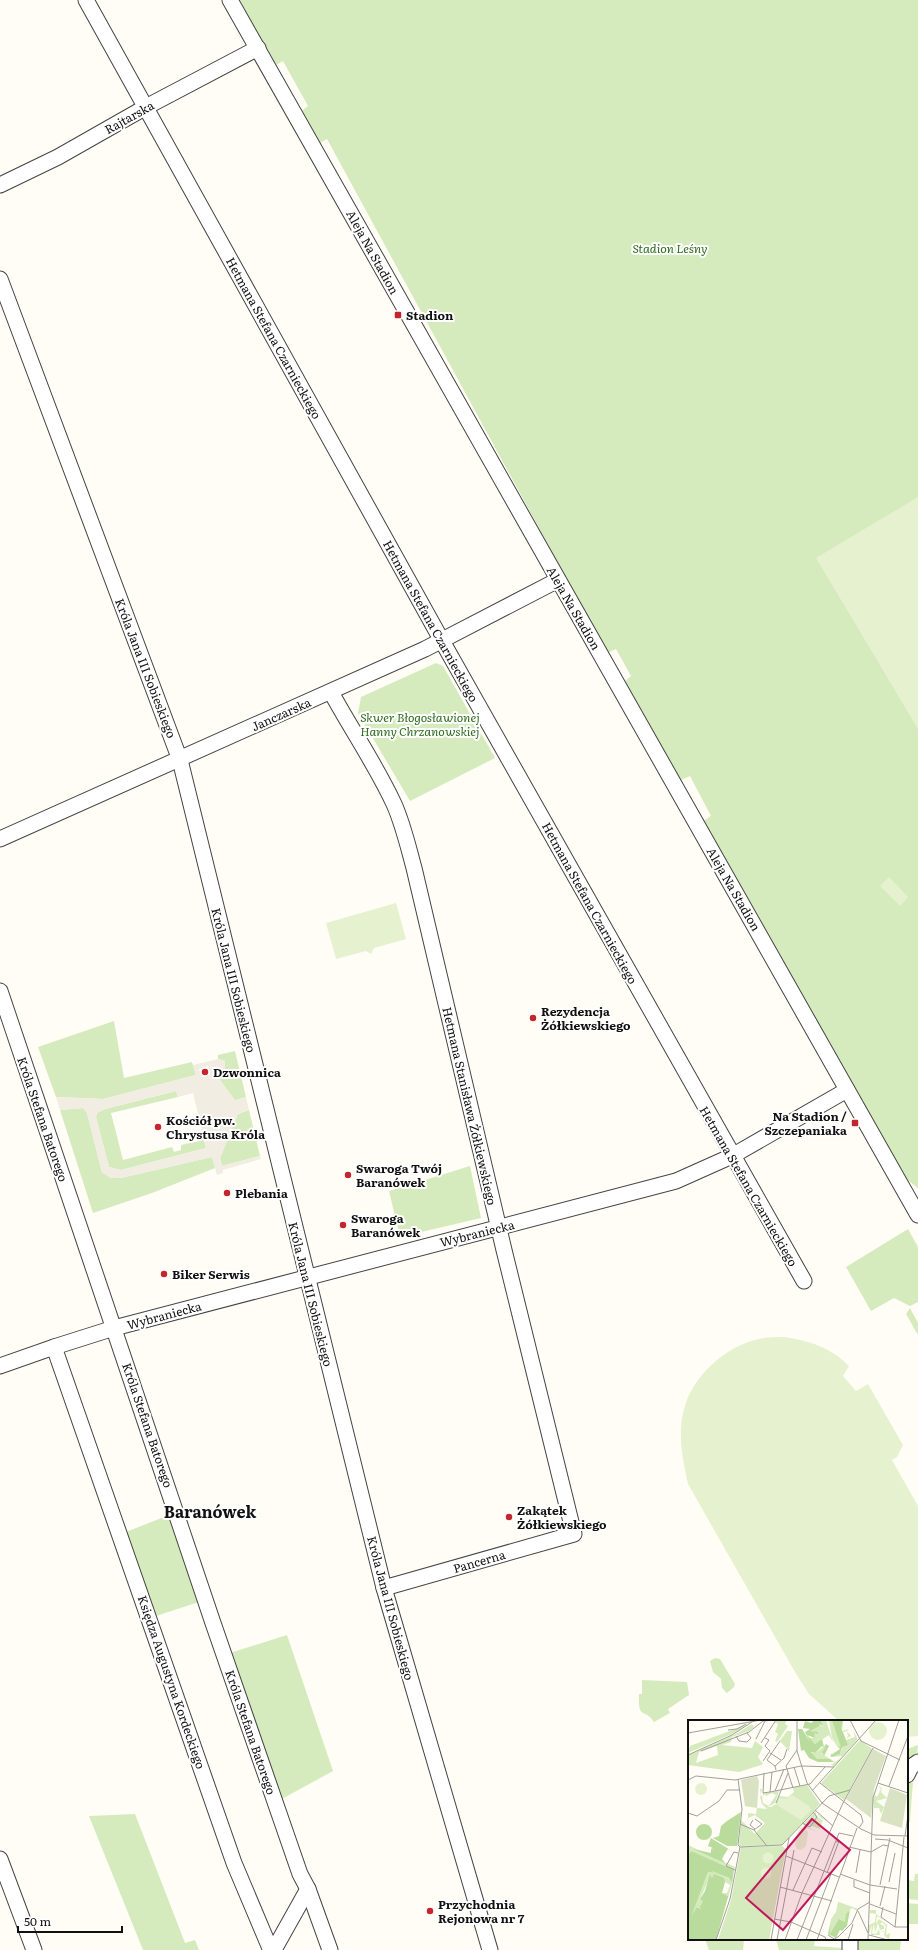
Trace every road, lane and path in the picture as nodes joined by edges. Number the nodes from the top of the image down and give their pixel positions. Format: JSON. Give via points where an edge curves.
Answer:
{"nodes":[{"id":1,"x":86,"y":0,"type":"edge"},
{"id":2,"x":230,"y":0,"type":"edge"},
{"id":3,"x":258,"y":48,"type":"junction"},
{"id":4,"x":146,"y":107,"type":"junction"},
{"id":5,"x":0,"y":186,"type":"edge"},
{"id":6,"x":0,"y":279,"type":"edge"},
{"id":7,"x":558,"y":580,"type":"junction"},
{"id":8,"x":442,"y":641,"type":"junction"},
{"id":9,"x":331,"y":692,"type":"junction"},
{"id":10,"x":180,"y":760,"type":"junction"},
{"id":11,"x":0,"y":839,"type":"edge"},
{"id":12,"x":0,"y":990,"type":"edge"},
{"id":13,"x":847,"y":1090,"type":"junction"},
{"id":14,"x":732,"y":1156,"type":"junction"},
{"id":15,"x":918,"y":1215,"type":"edge"},
{"id":16,"x":499,"y":1227,"type":"junction"},
{"id":17,"x":307,"y":1277,"type":"junction"},
{"id":18,"x":804,"y":1281,"type":"dead end"},
{"id":19,"x":114,"y":1328,"type":"junction"},
{"id":20,"x":54,"y":1347,"type":"junction"},
{"id":21,"x":0,"y":1366,"type":"edge"},
{"id":22,"x":574,"y":1534,"type":"joint"},
{"id":23,"x":384,"y":1588,"type":"junction"},
{"id":24,"x":918,"y":1762,"type":"edge"},
{"id":25,"x":908,"y":1773,"type":"edge"},
{"id":26,"x":0,"y":1860,"type":"edge"},
{"id":27,"x":308,"y":1889,"type":"junction"},
{"id":28,"x":34,"y":1950,"type":"edge"},
{"id":29,"x":330,"y":1950,"type":"edge"},
{"id":30,"x":490,"y":1950,"type":"edge"}],
"edges":[{"from":1,"to":4,"type":"street","name":"Hetmana Stefana Czarnieckiego"},
{"from":2,"to":3,"type":"street","name":"Aleja Na Stadion"},
{"from":3,"to":4,"type":"street","name":"Rajtarska"},
{"from":3,"to":7,"type":"street","name":"Aleja Na Stadion"},
{"from":4,"to":5,"type":"street","name":"Rajtarska","via":[[58,157]]},
{"from":4,"to":8,"type":"street","name":"Hetmana Stefana Czarnieckiego"},
{"from":6,"to":10,"type":"street","name":"Króla Jana III Sobieskiego"},
{"from":7,"to":8,"type":"street","name":"Janczarska"},
{"from":7,"to":13,"type":"street","name":"Aleja Na Stadion"},
{"from":8,"to":9,"type":"street","name":"Janczarska"},
{"from":8,"to":14,"type":"street","name":"Hetmana Stefana Czarnieckiego"},
{"from":9,"to":10,"type":"street","name":"Janczarska"},
{"from":9,"to":16,"type":"street","name":"Hetmana Stanisława Żółkiewskiego","via":[[382,781],[403,827]]},
{"from":10,"to":11,"type":"street","name":"Janczarska"},
{"from":10,"to":17,"type":"street","name":"Króla Jana III Sobieskiego"},
{"from":12,"to":19,"type":"street","name":"Króla Stefana Batorego"},
{"from":13,"to":14,"type":"street","name":"Wybraniecka"},
{"from":13,"to":15,"type":"street","name":"Aleja Na Stadion"},
{"from":14,"to":16,"type":"street","name":"Wybraniecka","via":[[676,1181]]},
{"from":14,"to":18,"type":"street","name":"Hetmana Stefana Czarnieckiego"},
{"from":16,"to":17,"type":"street","name":"Wybraniecka"},
{"from":16,"to":22,"type":"street","name":"Hetmana Stanisława Żółkiewskiego"},
{"from":17,"to":19,"type":"street","name":"Wybraniecka"},
{"from":17,"to":23,"type":"street","name":"Króla Jana III Sobieskiego"},
{"from":19,"to":20,"type":"street","name":"Wybraniecka"},
{"from":19,"to":27,"type":"street","name":"Króla Stefana Batorego","via":[[300,1874]]},
{"from":20,"to":21,"type":"street","name":"Wybraniecka"},
{"from":20,"to":27,"type":"street","name":"Księdza Augustyna Kordeckiego","via":[[234,1863],[269,1946],[275,1948]]},
{"from":22,"to":23,"type":"street","name":"Pancerna"},
{"from":23,"to":30,"type":"street","name":"Króla Jana III Sobieskiego"},
{"from":24,"to":25,"type":"street"},
{"from":26,"to":28,"type":"street"},
{"from":27,"to":29,"type":"street","name":"Króla Stefana Batorego"}]}
